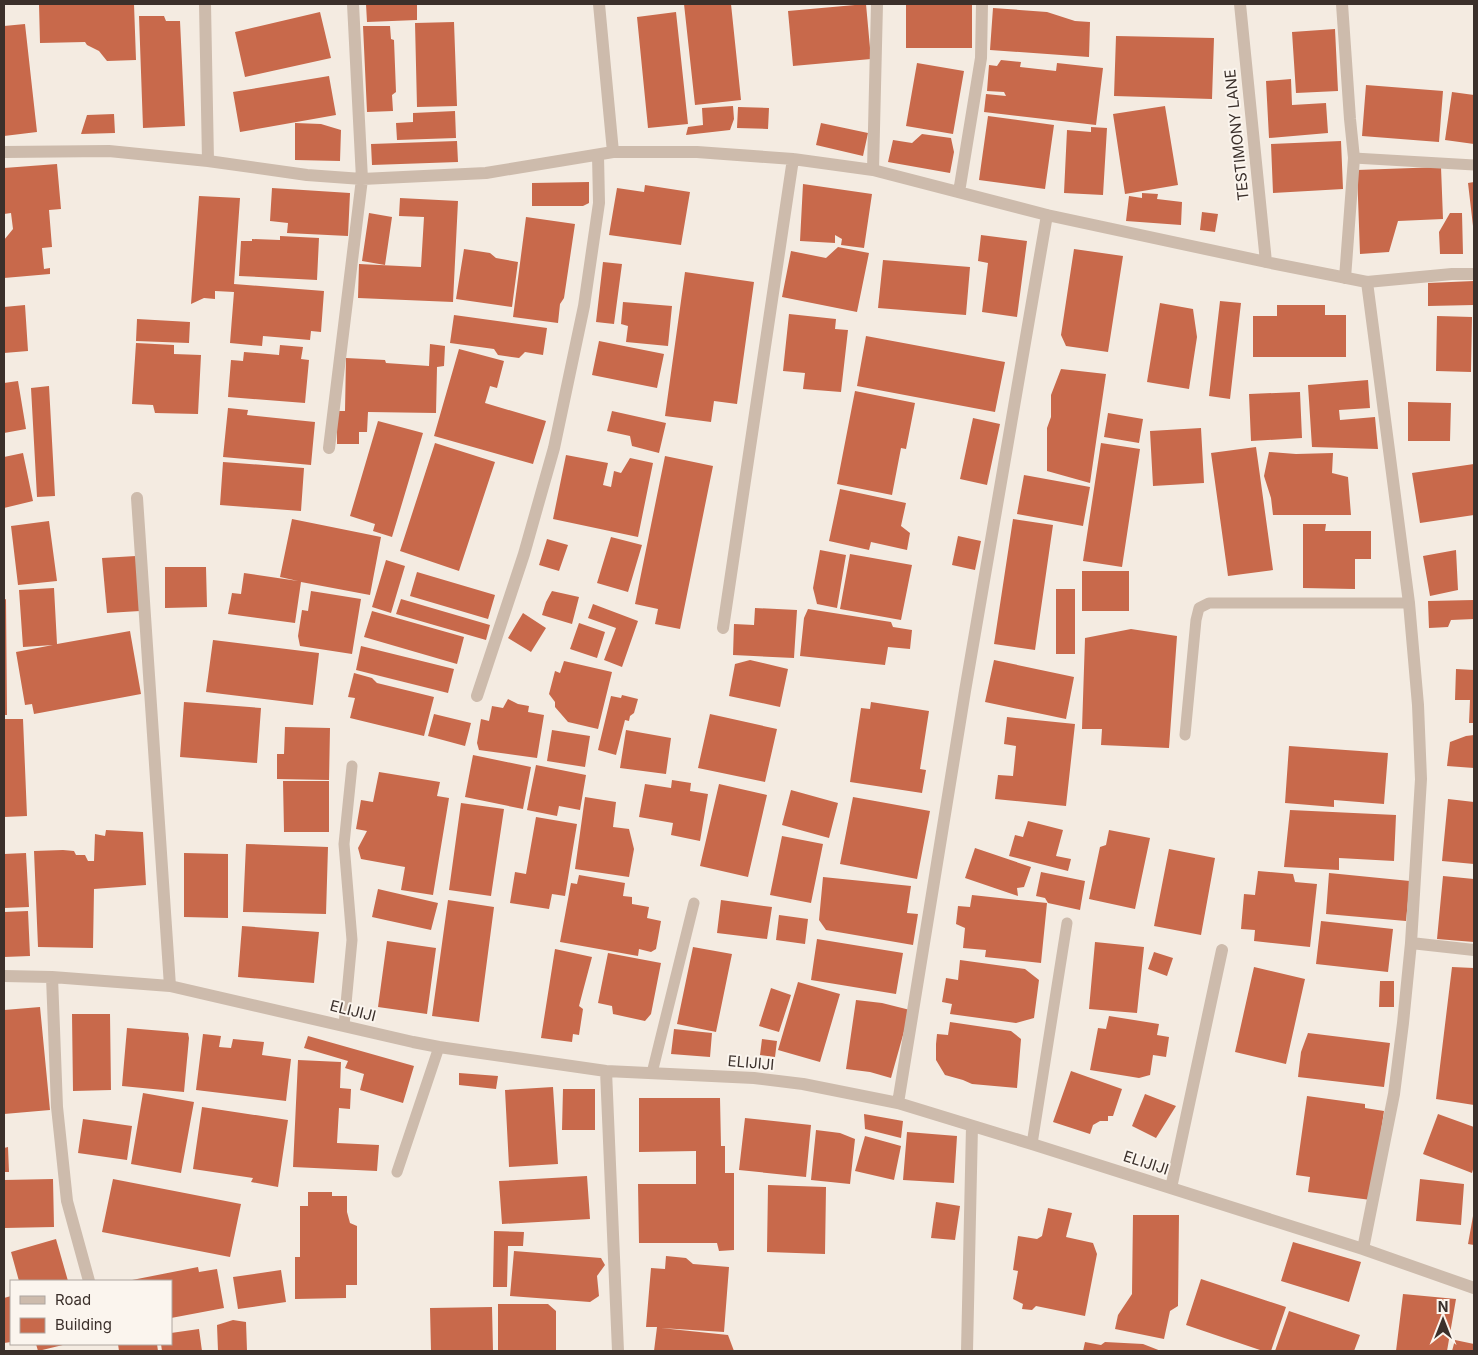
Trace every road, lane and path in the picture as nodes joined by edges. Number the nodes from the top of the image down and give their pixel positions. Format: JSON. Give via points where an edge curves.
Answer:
{"nodes":[{"id":1,"x":205,"y":4,"type":"edge"},
{"id":2,"x":353,"y":4,"type":"edge"},
{"id":3,"x":599,"y":4,"type":"edge"},
{"id":4,"x":877,"y":4,"type":"edge"},
{"id":5,"x":982,"y":4,"type":"edge"},
{"id":6,"x":1240,"y":4,"type":"edge"},
{"id":7,"x":1342,"y":4,"type":"edge"},
{"id":8,"x":4,"y":152,"type":"edge"},
{"id":9,"x":613,"y":152,"type":"junction"},
{"id":10,"x":598,"y":155,"type":"junction"},
{"id":11,"x":1354,"y":158,"type":"junction"},
{"id":12,"x":793,"y":159,"type":"junction"},
{"id":13,"x":208,"y":162,"type":"junction"},
{"id":14,"x":1474,"y":165,"type":"edge"},
{"id":15,"x":874,"y":170,"type":"junction"},
{"id":16,"x":362,"y":179,"type":"junction"},
{"id":17,"x":959,"y":192,"type":"junction"},
{"id":18,"x":1046,"y":215,"type":"junction"},
{"id":19,"x":1266,"y":262,"type":"junction"},
{"id":20,"x":1474,"y":274,"type":"edge"},
{"id":21,"x":1345,"y":278,"type":"junction"},
{"id":22,"x":1367,"y":282,"type":"junction"},
{"id":23,"x":329,"y":448,"type":"dead end"},
{"id":24,"x":137,"y":498,"type":"dead end"},
{"id":25,"x":1409,"y":603,"type":"junction"},
{"id":26,"x":723,"y":628,"type":"dead end"},
{"id":27,"x":477,"y":696,"type":"dead end"},
{"id":28,"x":1185,"y":735,"type":"dead end"},
{"id":29,"x":352,"y":766,"type":"dead end"},
{"id":30,"x":694,"y":903,"type":"dead end"},
{"id":31,"x":1067,"y":923,"type":"dead end"},
{"id":32,"x":1411,"y":943,"type":"junction"},
{"id":33,"x":1222,"y":950,"type":"dead end"},
{"id":34,"x":1474,"y":950,"type":"edge"},
{"id":35,"x":4,"y":976,"type":"edge"},
{"id":36,"x":52,"y":977,"type":"junction"},
{"id":37,"x":170,"y":986,"type":"junction"},
{"id":38,"x":344,"y":1025,"type":"junction"},
{"id":39,"x":439,"y":1047,"type":"junction"},
{"id":40,"x":606,"y":1071,"type":"junction"},
{"id":41,"x":652,"y":1073,"type":"junction"},
{"id":42,"x":898,"y":1104,"type":"junction"},
{"id":43,"x":972,"y":1126,"type":"junction"},
{"id":44,"x":1032,"y":1144,"type":"junction"},
{"id":45,"x":397,"y":1172,"type":"dead end"},
{"id":46,"x":1171,"y":1188,"type":"junction"},
{"id":47,"x":1363,"y":1249,"type":"junction"},
{"id":48,"x":89,"y":1280,"type":"edge"},
{"id":49,"x":1474,"y":1288,"type":"edge"},
{"id":50,"x":618,"y":1351,"type":"edge"},
{"id":51,"x":967,"y":1351,"type":"edge"}],
"edges":[{"from":1,"to":13,"type":"street"},
{"from":2,"to":16,"type":"street"},
{"from":3,"to":9,"type":"street"},
{"from":4,"to":15,"type":"street"},
{"from":5,"to":17,"type":"street","via":[[981,58]]},
{"from":6,"to":19,"type":"street","name":"TESTIMONY LANE"},
{"from":7,"to":11,"type":"street"},
{"from":8,"to":13,"type":"street","via":[[109,151]]},
{"from":9,"to":10,"type":"street"},
{"from":9,"to":12,"type":"street","via":[[697,152]]},
{"from":10,"to":16,"type":"street","via":[[486,173]]},
{"from":10,"to":27,"type":"street","via":[[599,203],[584,306],[554,448],[524,554]]},
{"from":11,"to":14,"type":"lane"},
{"from":11,"to":21,"type":"street"},
{"from":12,"to":15,"type":"street"},
{"from":12,"to":26,"type":"street"},
{"from":13,"to":16,"type":"street"},
{"from":15,"to":17,"type":"street"},
{"from":16,"to":23,"type":"street"},
{"from":17,"to":18,"type":"street"},
{"from":18,"to":19,"type":"street"},
{"from":18,"to":42,"type":"street"},
{"from":19,"to":21,"type":"street"},
{"from":20,"to":22,"type":"street"},
{"from":21,"to":22,"type":"street"},
{"from":22,"to":25,"type":"street"},
{"from":24,"to":37,"type":"street"},
{"from":25,"to":28,"type":"lane","via":[[1209,603],[1199,608]]},
{"from":25,"to":32,"type":"street","via":[[1421,779]]},
{"from":29,"to":38,"type":"lane","via":[[344,844],[352,940]]},
{"from":30,"to":41,"type":"lane"},
{"from":31,"to":44,"type":"lane"},
{"from":32,"to":34,"type":"street"},
{"from":32,"to":47,"type":"street","via":[[1394,1094]]},
{"from":33,"to":46,"type":"street"},
{"from":35,"to":36,"type":"street","name":"ELIJIJI"},
{"from":36,"to":37,"type":"street","name":"ELIJIJI"},
{"from":36,"to":48,"type":"street","via":[[57,1107],[67,1202]]},
{"from":37,"to":38,"type":"street","name":"ELIJIJI"},
{"from":38,"to":39,"type":"street","name":"ELIJIJI"},
{"from":39,"to":40,"type":"street","name":"ELIJIJI"},
{"from":39,"to":45,"type":"lane"},
{"from":40,"to":41,"type":"street","name":"ELIJIJI"},
{"from":40,"to":50,"type":"street"},
{"from":41,"to":42,"type":"street","name":"ELIJIJI","via":[[803,1084]]},
{"from":42,"to":43,"type":"street","name":"ELIJIJI"},
{"from":43,"to":44,"type":"street","name":"ELIJIJI"},
{"from":43,"to":51,"type":"street"},
{"from":44,"to":46,"type":"street","name":"ELIJIJI"},
{"from":46,"to":47,"type":"street","name":"ELIJIJI"},
{"from":47,"to":49,"type":"street","name":"ELIJIJI"}]}
